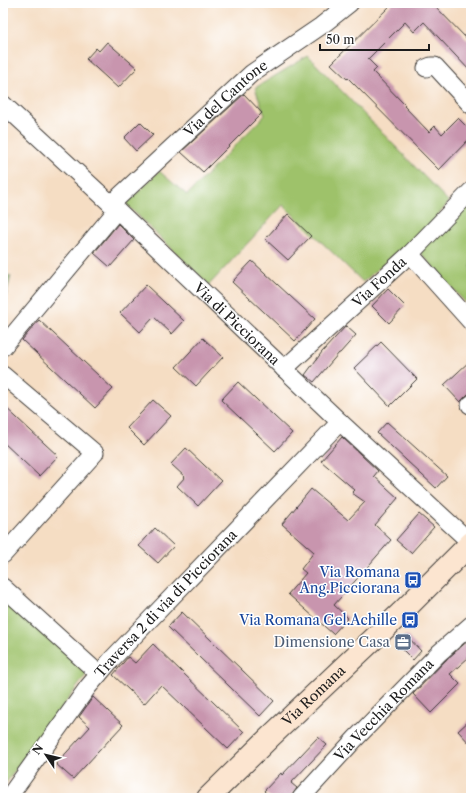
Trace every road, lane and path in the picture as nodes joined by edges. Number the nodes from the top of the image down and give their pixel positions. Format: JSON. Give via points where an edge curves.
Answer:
{"nodes":[{"id":1,"x":350,"y":3,"type":"edge"},
{"id":2,"x":426,"y":68,"type":"dead end"},
{"id":3,"x":3,"y":104,"type":"edge"},
{"id":4,"x":471,"y":105,"type":"edge"},
{"id":5,"x":471,"y":191,"type":"edge"},
{"id":6,"x":114,"y":207,"type":"junction"},
{"id":7,"x":410,"y":254,"type":"junction"},
{"id":8,"x":471,"y":322,"type":"edge"},
{"id":9,"x":3,"y":347,"type":"edge"},
{"id":10,"x":284,"y":369,"type":"junction"},
{"id":11,"x":3,"y":375,"type":"edge"},
{"id":12,"x":340,"y":422,"type":"junction"},
{"id":13,"x":471,"y":543,"type":"edge"},
{"id":14,"x":3,"y":555,"type":"edge"},
{"id":15,"x":3,"y":587,"type":"edge"},
{"id":16,"x":471,"y":625,"type":"edge"},
{"id":17,"x":99,"y":674,"type":"junction"},
{"id":18,"x":8,"y":798,"type":"edge"},
{"id":19,"x":208,"y":798,"type":"edge"},
{"id":20,"x":301,"y":798,"type":"edge"}],
"edges":[{"from":1,"to":6,"type":"street","name":"Via del Cantone","via":[[252,74]]},
{"from":2,"to":4,"type":"street","via":[[435,66]]},
{"from":3,"to":6,"type":"street","name":"Via di Picciorana"},
{"from":5,"to":7,"type":"street","name":"Via Fonda"},
{"from":6,"to":9,"type":"street","name":"Via del Cantone"},
{"from":6,"to":10,"type":"street","name":"Via di Picciorana"},
{"from":7,"to":8,"type":"street"},
{"from":7,"to":10,"type":"street","name":"Via Fonda"},
{"from":10,"to":12,"type":"street","name":"Via di Picciorana"},
{"from":11,"to":14,"type":"street","via":[[95,453]]},
{"from":12,"to":13,"type":"street","name":"Via di Picciorana"},
{"from":12,"to":17,"type":"street","name":"Traversa 2 di via di Picciorana"},
{"from":13,"to":19,"type":"main road","name":"Via Romana"},
{"from":15,"to":17,"type":"street"},
{"from":16,"to":20,"type":"street","name":"Via Vecchia Romana","via":[[439,653]]},
{"from":17,"to":18,"type":"street","name":"Traversa 2 di via di Picciorana"}]}
